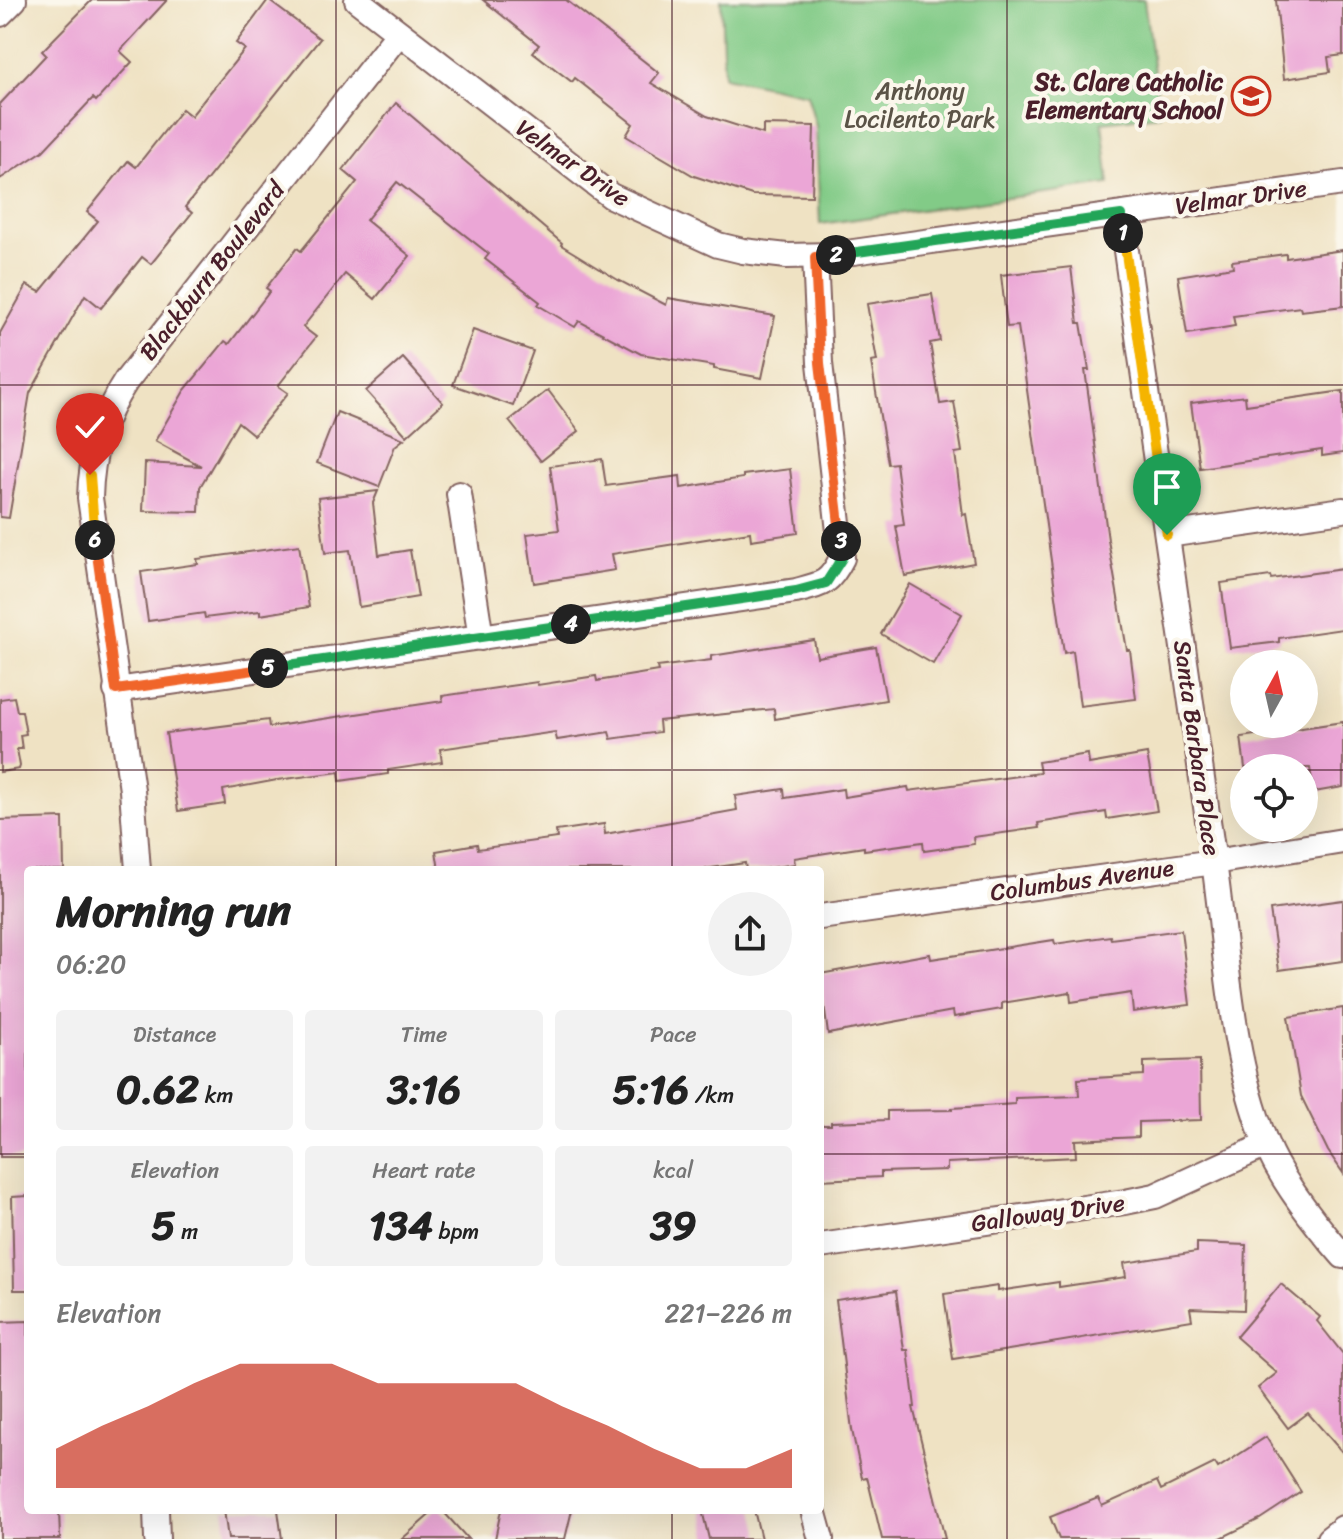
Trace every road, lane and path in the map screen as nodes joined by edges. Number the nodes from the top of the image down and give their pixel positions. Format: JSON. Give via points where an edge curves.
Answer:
{"nodes":[{"id":1,"x":14,"y":0,"type":"edge"},
{"id":2,"x":357,"y":0,"type":"edge"},
{"id":3,"x":0,"y":14,"type":"edge"},
{"id":4,"x":399,"y":33,"type":"junction"},
{"id":5,"x":1343,"y":183,"type":"edge"},
{"id":6,"x":1121,"y":215,"type":"junction"},
{"id":7,"x":815,"y":257,"type":"junction"},
{"id":8,"x":459,"y":494,"type":"dead end"},
{"id":9,"x":1343,"y":510,"type":"edge"},
{"id":10,"x":1167,"y":535,"type":"junction"},
{"id":11,"x":481,"y":638,"type":"junction"},
{"id":12,"x":116,"y":690,"type":"junction"},
{"id":13,"x":1343,"y":841,"type":"edge"},
{"id":14,"x":1214,"y":862,"type":"junction"},
{"id":15,"x":138,"y":866,"type":"edge"},
{"id":16,"x":824,"y":916,"type":"edge"},
{"id":17,"x":1266,"y":1145,"type":"junction"},
{"id":18,"x":824,"y":1245,"type":"edge"},
{"id":19,"x":1343,"y":1256,"type":"edge"},
{"id":20,"x":156,"y":1514,"type":"edge"},
{"id":21,"x":814,"y":1514,"type":"edge"},
{"id":22,"x":1343,"y":1528,"type":"edge"},
{"id":23,"x":157,"y":1539,"type":"edge"},
{"id":24,"x":821,"y":1539,"type":"edge"},
{"id":25,"x":1329,"y":1539,"type":"edge"}],
"edges":[{"from":1,"to":3,"type":"street"},
{"from":2,"to":4,"type":"street","name":"Velmar Drive"},
{"from":4,"to":7,"type":"street","name":"Velmar Drive","via":[[611,196],[718,245]]},
{"from":4,"to":12,"type":"street","name":"Blackburn Boulevard","via":[[126,381],[104,421],[90,498]]},
{"from":5,"to":6,"type":"street","name":"Velmar Drive"},
{"from":6,"to":7,"type":"street","name":"Velmar Drive"},
{"from":6,"to":10,"type":"street","name":"Santa Barbara Place"},
{"from":7,"to":11,"type":"street","via":[[820,363],[842,558],[826,583]]},
{"from":8,"to":11,"type":"street"},
{"from":9,"to":10,"type":"street"},
{"from":10,"to":14,"type":"street","name":"Santa Barbara Place"},
{"from":11,"to":12,"type":"street"},
{"from":12,"to":15,"type":"street","name":"Blackburn Boulevard"},
{"from":13,"to":14,"type":"street","name":"Columbus Avenue"},
{"from":14,"to":16,"type":"street","name":"Columbus Avenue"},
{"from":14,"to":17,"type":"street","name":"Santa Barbara Place","via":[[1237,1039]]},
{"from":17,"to":18,"type":"street","name":"Galloway Drive","via":[[1140,1199]]},
{"from":17,"to":19,"type":"street","name":"Santa Barbara Place"},
{"from":20,"to":23,"type":"street"},
{"from":21,"to":24,"type":"street"},
{"from":22,"to":25,"type":"street"}]}
